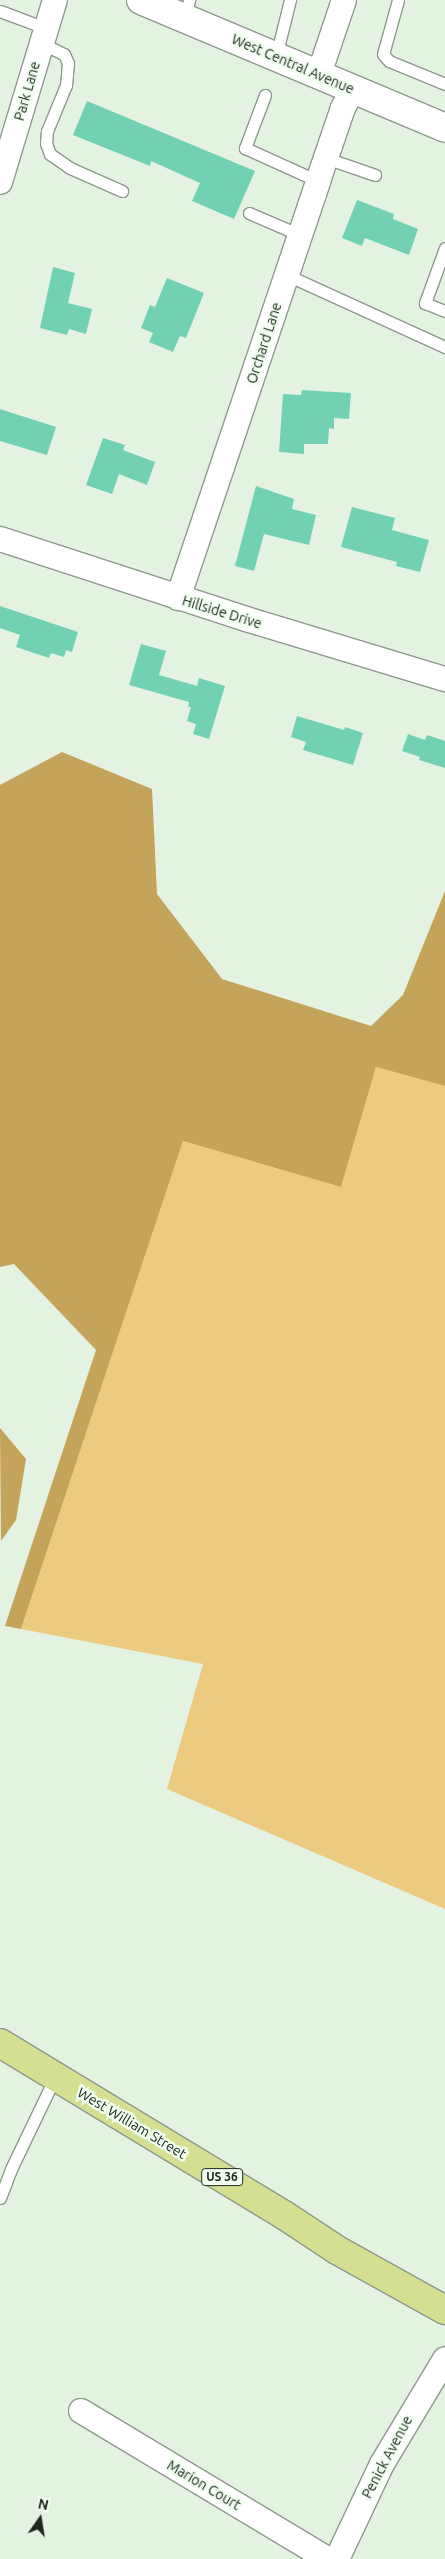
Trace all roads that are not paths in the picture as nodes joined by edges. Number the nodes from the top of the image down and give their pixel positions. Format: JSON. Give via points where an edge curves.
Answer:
{"nodes":[{"id":1,"x":55,"y":0,"type":"edge"},
{"id":2,"x":141,"y":0,"type":"edge"},
{"id":3,"x":290,"y":0,"type":"edge"},
{"id":4,"x":344,"y":0,"type":"edge"},
{"id":5,"x":398,"y":0,"type":"edge"},
{"id":6,"x":186,"y":9,"type":"edge"},
{"id":7,"x":0,"y":11,"type":"edge"},
{"id":8,"x":43,"y":36,"type":"junction"},
{"id":9,"x":276,"y":56,"type":"junction"},
{"id":10,"x":319,"y":74,"type":"junction"},
{"id":11,"x":445,"y":84,"type":"edge"},
{"id":12,"x":353,"y":89,"type":"junction"},
{"id":13,"x":265,"y":95,"type":"dead end"},
{"id":14,"x":445,"y":128,"type":"edge"},
{"id":15,"x":326,"y":158,"type":"junction"},
{"id":16,"x":375,"y":175,"type":"dead end"},
{"id":17,"x":318,"y":181,"type":"junction"},
{"id":18,"x":0,"y":182,"type":"edge"},
{"id":19,"x":122,"y":191,"type":"dead end"},
{"id":20,"x":249,"y":213,"type":"dead end"},
{"id":21,"x":300,"y":235,"type":"junction"},
{"id":22,"x":445,"y":248,"type":"edge"},
{"id":23,"x":286,"y":275,"type":"junction"},
{"id":24,"x":445,"y":311,"type":"edge"},
{"id":25,"x":445,"y":347,"type":"edge"},
{"id":26,"x":0,"y":539,"type":"edge"},
{"id":27,"x":178,"y":598,"type":"junction"},
{"id":28,"x":445,"y":679,"type":"edge"},
{"id":29,"x":0,"y":2043,"type":"edge"},
{"id":30,"x":56,"y":2077,"type":"junction"},
{"id":31,"x":0,"y":2198,"type":"edge"},
{"id":32,"x":445,"y":2310,"type":"edge"},
{"id":33,"x":445,"y":2359,"type":"edge"},
{"id":34,"x":81,"y":2411,"type":"dead end"},
{"id":35,"x":327,"y":2559,"type":"edge"},
{"id":36,"x":337,"y":2559,"type":"edge"}],
"edges":[{"from":1,"to":8,"type":"street","name":"Park Lane"},
{"from":2,"to":6,"type":"main road","name":"West Central Avenue"},
{"from":3,"to":9,"type":"lane"},
{"from":4,"to":10,"type":"street"},
{"from":5,"to":11,"type":"lane","via":[[383,54],[389,61]]},
{"from":6,"to":9,"type":"main road","name":"West Central Avenue"},
{"from":7,"to":8,"type":"lane"},
{"from":8,"to":18,"type":"street","name":"Park Lane"},
{"from":8,"to":19,"type":"lane","via":[[64,54],[68,63],[66,85],[47,131],[46,143],[50,154],[70,168]]},
{"from":9,"to":10,"type":"main road","name":"West Central Avenue"},
{"from":10,"to":12,"type":"main road","name":"West Central Avenue"},
{"from":12,"to":14,"type":"main road","name":"West Central Avenue"},
{"from":12,"to":15,"type":"street","name":"Orchard Lane"},
{"from":13,"to":17,"type":"lane","via":[[245,148]]},
{"from":15,"to":16,"type":"lane"},
{"from":15,"to":17,"type":"street","name":"Orchard Lane"},
{"from":17,"to":21,"type":"street","name":"Orchard Lane"},
{"from":20,"to":21,"type":"lane"},
{"from":21,"to":23,"type":"street","name":"Orchard Lane"},
{"from":22,"to":24,"type":"lane","via":[[425,303]]},
{"from":23,"to":25,"type":"lane"},
{"from":23,"to":27,"type":"street","name":"Orchard Lane"},
{"from":26,"to":27,"type":"street","name":"Hillside Drive"},
{"from":27,"to":28,"type":"street","name":"Hillside Drive"},
{"from":29,"to":30,"type":"highway","name":"West William Street","number":"US 36"},
{"from":30,"to":31,"type":"lane"},
{"from":30,"to":32,"type":"highway","name":"West William Street","number":"US 36","via":[[338,2250]]},
{"from":33,"to":36,"type":"street","name":"Penick Avenue","via":[[382,2464]]},
{"from":34,"to":35,"type":"street","name":"Marion Court"}]}
